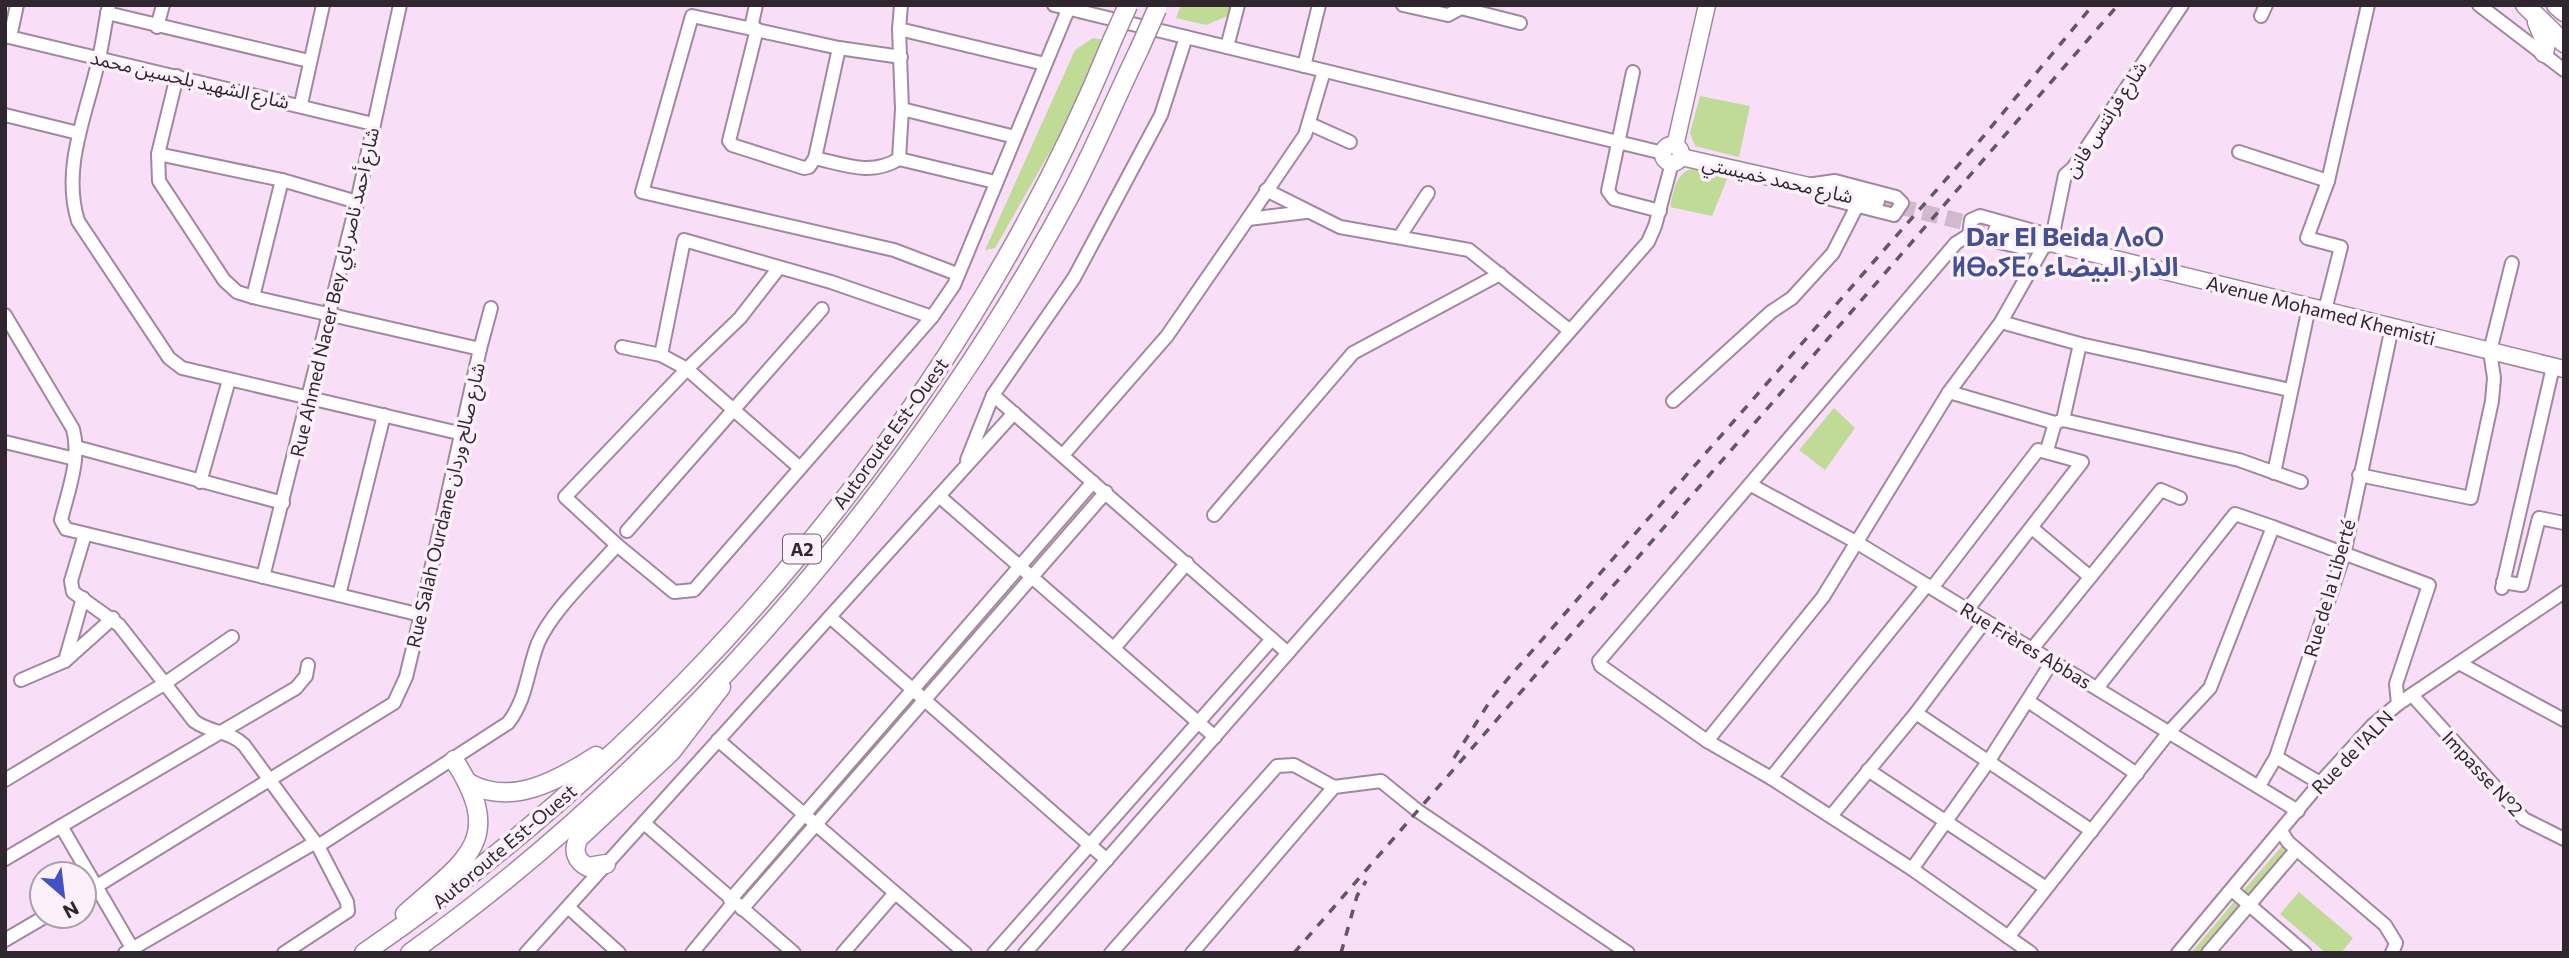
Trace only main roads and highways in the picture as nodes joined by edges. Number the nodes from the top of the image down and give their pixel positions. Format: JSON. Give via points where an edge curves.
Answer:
{"nodes":[{"id":1,"x":1128,"y":5,"type":"edge"},
{"id":2,"x":1707,"y":5,"type":"edge"},
{"id":3,"x":2556,"y":5,"type":"edge"},
{"id":4,"x":1158,"y":7,"type":"edge"},
{"id":5,"x":2528,"y":9,"type":"edge"},
{"id":6,"x":2564,"y":12,"type":"edge"},
{"id":7,"x":2564,"y":43,"type":"edge"},
{"id":8,"x":2544,"y":53,"type":"road end"},
{"id":9,"x":1876,"y":201,"type":"tunnel mouth"},
{"id":10,"x":1997,"y":230,"type":"tunnel mouth"},
{"id":11,"x":2558,"y":368,"type":"edge"},
{"id":12,"x":759,"y":634,"type":"junction"},
{"id":13,"x":638,"y":730,"type":"junction"},
{"id":14,"x":454,"y":760,"type":"road end"},
{"id":15,"x":469,"y":783,"type":"junction"},
{"id":16,"x":607,"y":864,"type":"road end"},
{"id":17,"x":362,"y":953,"type":"edge"},
{"id":18,"x":410,"y":953,"type":"edge"}],
"edges":[{"from":1,"to":13,"type":"highway","name":"Autoroute Est-Ouest","number":"A2","bridge":true,"via":[[1081,117],[954,345],[850,491],[759,601]]},
{"from":2,"to":9,"type":"main road","name":"شارع محمد خميستي","via":[[1673,155]]},
{"from":3,"to":6,"type":"highway"},
{"from":4,"to":12,"type":"highway","name":"Autoroute Est-Ouest","number":"A2","bridge":true,"via":[[1069,198],[989,335],[856,521]]},
{"from":5,"to":7,"type":"highway"},
{"from":5,"to":8,"type":"highway","via":[[2546,41]]},
{"from":10,"to":11,"type":"main road","name":"Avenue Mohamed Khemisti"},
{"from":12,"to":16,"type":"highway","via":[[678,744],[579,838],[580,862],[589,867]]},
{"from":12,"to":18,"type":"highway","name":"Autoroute Est-Ouest","number":"A2","via":[[626,772],[537,855]]},
{"from":13,"to":15,"type":"highway","via":[[579,767],[532,788],[497,794]]},
{"from":13,"to":17,"type":"highway","name":"Autoroute Est-Ouest","number":"A2","via":[[524,833],[436,903]]},
{"from":14,"to":15,"type":"highway"},
{"from":15,"to":17,"type":"highway","via":[[480,812],[475,843],[446,878]]}]}
